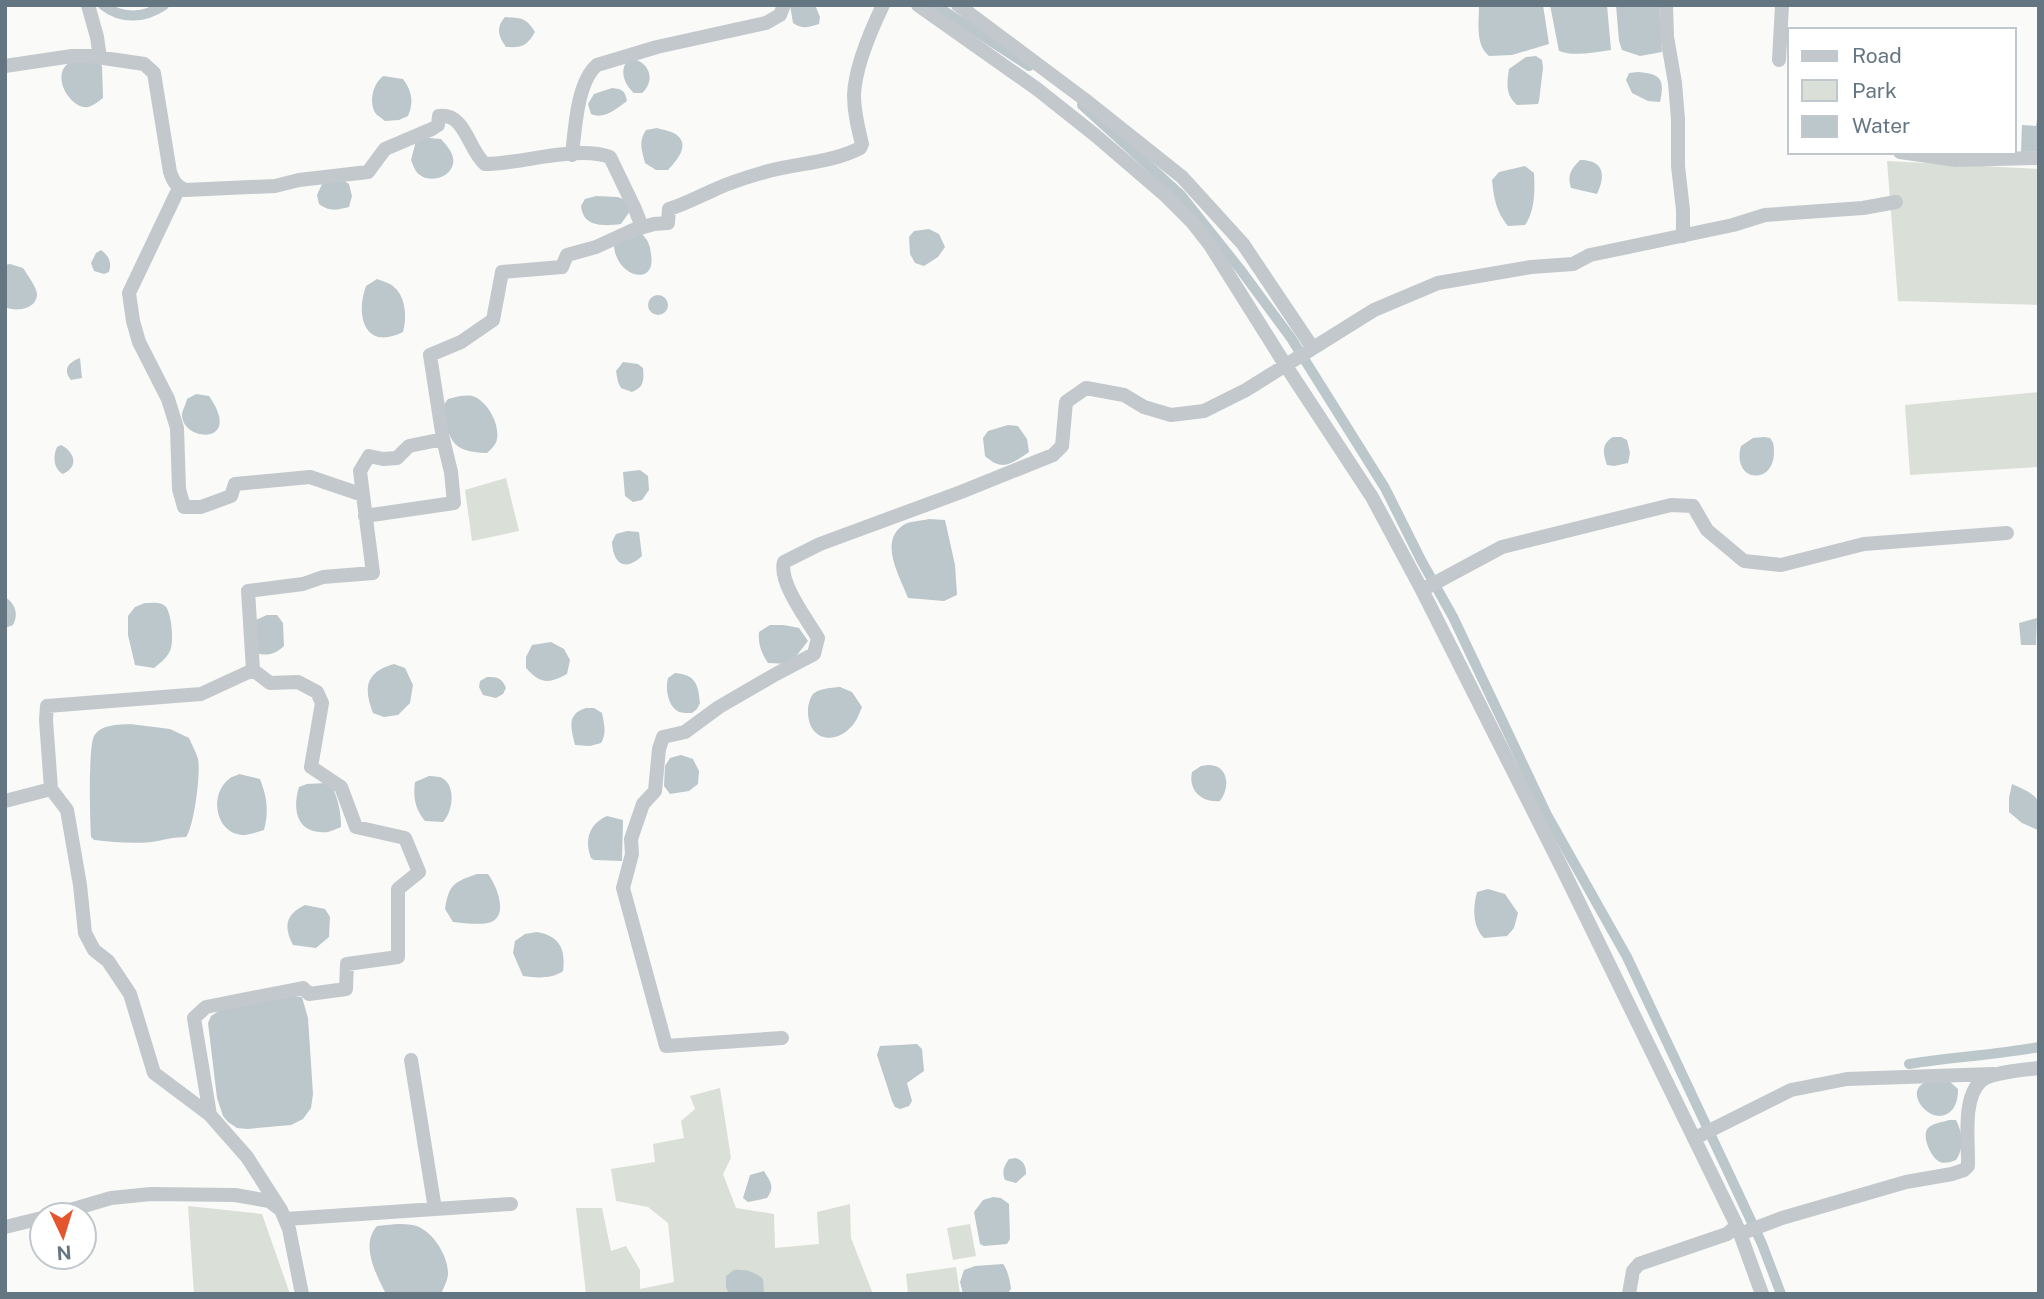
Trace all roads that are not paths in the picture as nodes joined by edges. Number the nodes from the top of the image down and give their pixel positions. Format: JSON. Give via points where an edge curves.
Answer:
{"nodes":[{"id":1,"x":88,"y":5,"type":"edge"},
{"id":2,"x":784,"y":5,"type":"edge"},
{"id":3,"x":883,"y":5,"type":"edge"},
{"id":4,"x":918,"y":5,"type":"edge"},
{"id":5,"x":958,"y":5,"type":"edge"},
{"id":6,"x":1666,"y":5,"type":"edge"},
{"id":7,"x":1782,"y":5,"type":"edge"},
{"id":8,"x":100,"y":58,"type":"junction"},
{"id":9,"x":1779,"y":61,"type":"dead end"},
{"id":10,"x":5,"y":66,"type":"edge"},
{"id":11,"x":1914,"y":154,"type":"edge"},
{"id":12,"x":572,"y":155,"type":"junction"},
{"id":13,"x":2039,"y":158,"type":"edge"},
{"id":14,"x":179,"y":188,"type":"junction"},
{"id":15,"x":1896,"y":202,"type":"dead end"},
{"id":16,"x":642,"y":227,"type":"junction"},
{"id":17,"x":1683,"y":236,"type":"junction"},
{"id":18,"x":1311,"y":347,"type":"junction"},
{"id":19,"x":1286,"y":366,"type":"junction"},
{"id":20,"x":443,"y":439,"type":"junction"},
{"id":21,"x":363,"y":495,"type":"junction"},
{"id":22,"x":365,"y":516,"type":"junction"},
{"id":23,"x":2007,"y":534,"type":"dead end"},
{"id":24,"x":1422,"y":590,"type":"junction"},
{"id":25,"x":253,"y":670,"type":"junction"},
{"id":26,"x":51,"y":789,"type":"junction"},
{"id":27,"x":5,"y":801,"type":"edge"},
{"id":28,"x":782,"y":1038,"type":"dead end"},
{"id":29,"x":411,"y":1060,"type":"dead end"},
{"id":30,"x":2039,"y":1068,"type":"edge"},
{"id":31,"x":2005,"y":1073,"type":"junction"},
{"id":32,"x":211,"y":1115,"type":"junction"},
{"id":33,"x":1695,"y":1138,"type":"junction"},
{"id":34,"x":98,"y":1202,"type":"edge"},
{"id":35,"x":510,"y":1204,"type":"dead end"},
{"id":36,"x":435,"y":1209,"type":"junction"},
{"id":37,"x":283,"y":1214,"type":"junction"},
{"id":38,"x":28,"y":1221,"type":"edge"},
{"id":39,"x":5,"y":1227,"type":"edge"},
{"id":40,"x":1738,"y":1229,"type":"junction"},
{"id":41,"x":302,"y":1294,"type":"edge"},
{"id":42,"x":1629,"y":1294,"type":"edge"},
{"id":43,"x":1762,"y":1294,"type":"edge"}],
"edges":[{"from":1,"to":8,"type":"street"},
{"from":2,"to":12,"type":"street","via":[[780,15],[766,23],[597,65],[584,80]]},
{"from":3,"to":16,"type":"street","via":[[854,92],[862,146],[726,185],[669,209],[668,223]]},
{"from":4,"to":19,"type":"street","via":[[1037,89],[1166,196],[1210,245]]},
{"from":5,"to":18,"type":"street","via":[[1182,177],[1243,244]]},
{"from":6,"to":17,"type":"street","via":[[1678,119]]},
{"from":7,"to":9,"type":"street"},
{"from":8,"to":10,"type":"street","via":[[72,55]]},
{"from":8,"to":14,"type":"street","via":[[144,64],[154,73],[170,172]]},
{"from":11,"to":13,"type":"street","via":[[1956,160]]},
{"from":12,"to":14,"type":"street","via":[[485,164],[459,121],[442,115],[432,129],[385,149],[368,172],[275,186]]},
{"from":12,"to":16,"type":"street","via":[[610,157]]},
{"from":14,"to":21,"type":"street","via":[[129,293],[139,342],[177,428],[184,507],[201,508],[231,496],[235,484],[296,477],[310,477]]},
{"from":15,"to":17,"type":"street","via":[[1765,215]]},
{"from":16,"to":20,"type":"street","via":[[567,256],[562,267],[502,272],[493,320],[461,342],[430,355]]},
{"from":17,"to":18,"type":"street","via":[[1590,255],[1573,264],[1438,283],[1374,310]]},
{"from":18,"to":19,"type":"street"},
{"from":19,"to":24,"type":"street","via":[[1372,498]]},
{"from":19,"to":28,"type":"street","via":[[1204,411],[1183,414],[1171,415],[1124,395],[1086,388],[1066,402],[1062,446],[1053,455],[820,544],[785,562],[783,572],[791,592],[818,638],[814,654],[737,696],[685,732],[663,737],[654,791],[643,804],[631,839],[623,888],[666,1046]]},
{"from":20,"to":21,"type":"street","via":[[409,446],[397,458],[369,456],[360,471]]},
{"from":20,"to":22,"type":"street","via":[[454,503]]},
{"from":21,"to":22,"type":"street"},
{"from":22,"to":25,"type":"street","via":[[373,573],[248,591]]},
{"from":23,"to":24,"type":"street","via":[[1864,544],[1782,565],[1744,561],[1707,530],[1693,506],[1671,505],[1502,547]]},
{"from":24,"to":33,"type":"street"},
{"from":25,"to":26,"type":"street","via":[[201,694],[47,706]]},
{"from":25,"to":32,"type":"street","via":[[270,683],[298,681],[317,692],[323,703],[311,767],[341,787],[356,827],[405,838],[419,872],[398,888],[398,957],[347,964],[346,989],[309,993],[303,988],[263,995],[206,1007],[194,1018]]},
{"from":26,"to":27,"type":"street"},
{"from":26,"to":32,"type":"street","via":[[67,810],[85,933],[131,994],[154,1073]]},
{"from":29,"to":36,"type":"street"},
{"from":30,"to":31,"type":"street"},
{"from":31,"to":33,"type":"street","via":[[1847,1079],[1791,1090]]},
{"from":31,"to":40,"type":"street","via":[[1982,1080],[1971,1095],[1968,1166],[1964,1170]]},
{"from":32,"to":37,"type":"street","via":[[247,1157]]},
{"from":33,"to":40,"type":"street"},
{"from":34,"to":37,"type":"street","via":[[151,1194],[235,1195],[270,1201]]},
{"from":35,"to":36,"type":"street"},
{"from":36,"to":37,"type":"street"},
{"from":37,"to":41,"type":"street"},
{"from":38,"to":39,"type":"street"},
{"from":40,"to":42,"type":"street","via":[[1639,1264]]},
{"from":40,"to":43,"type":"street"}]}
